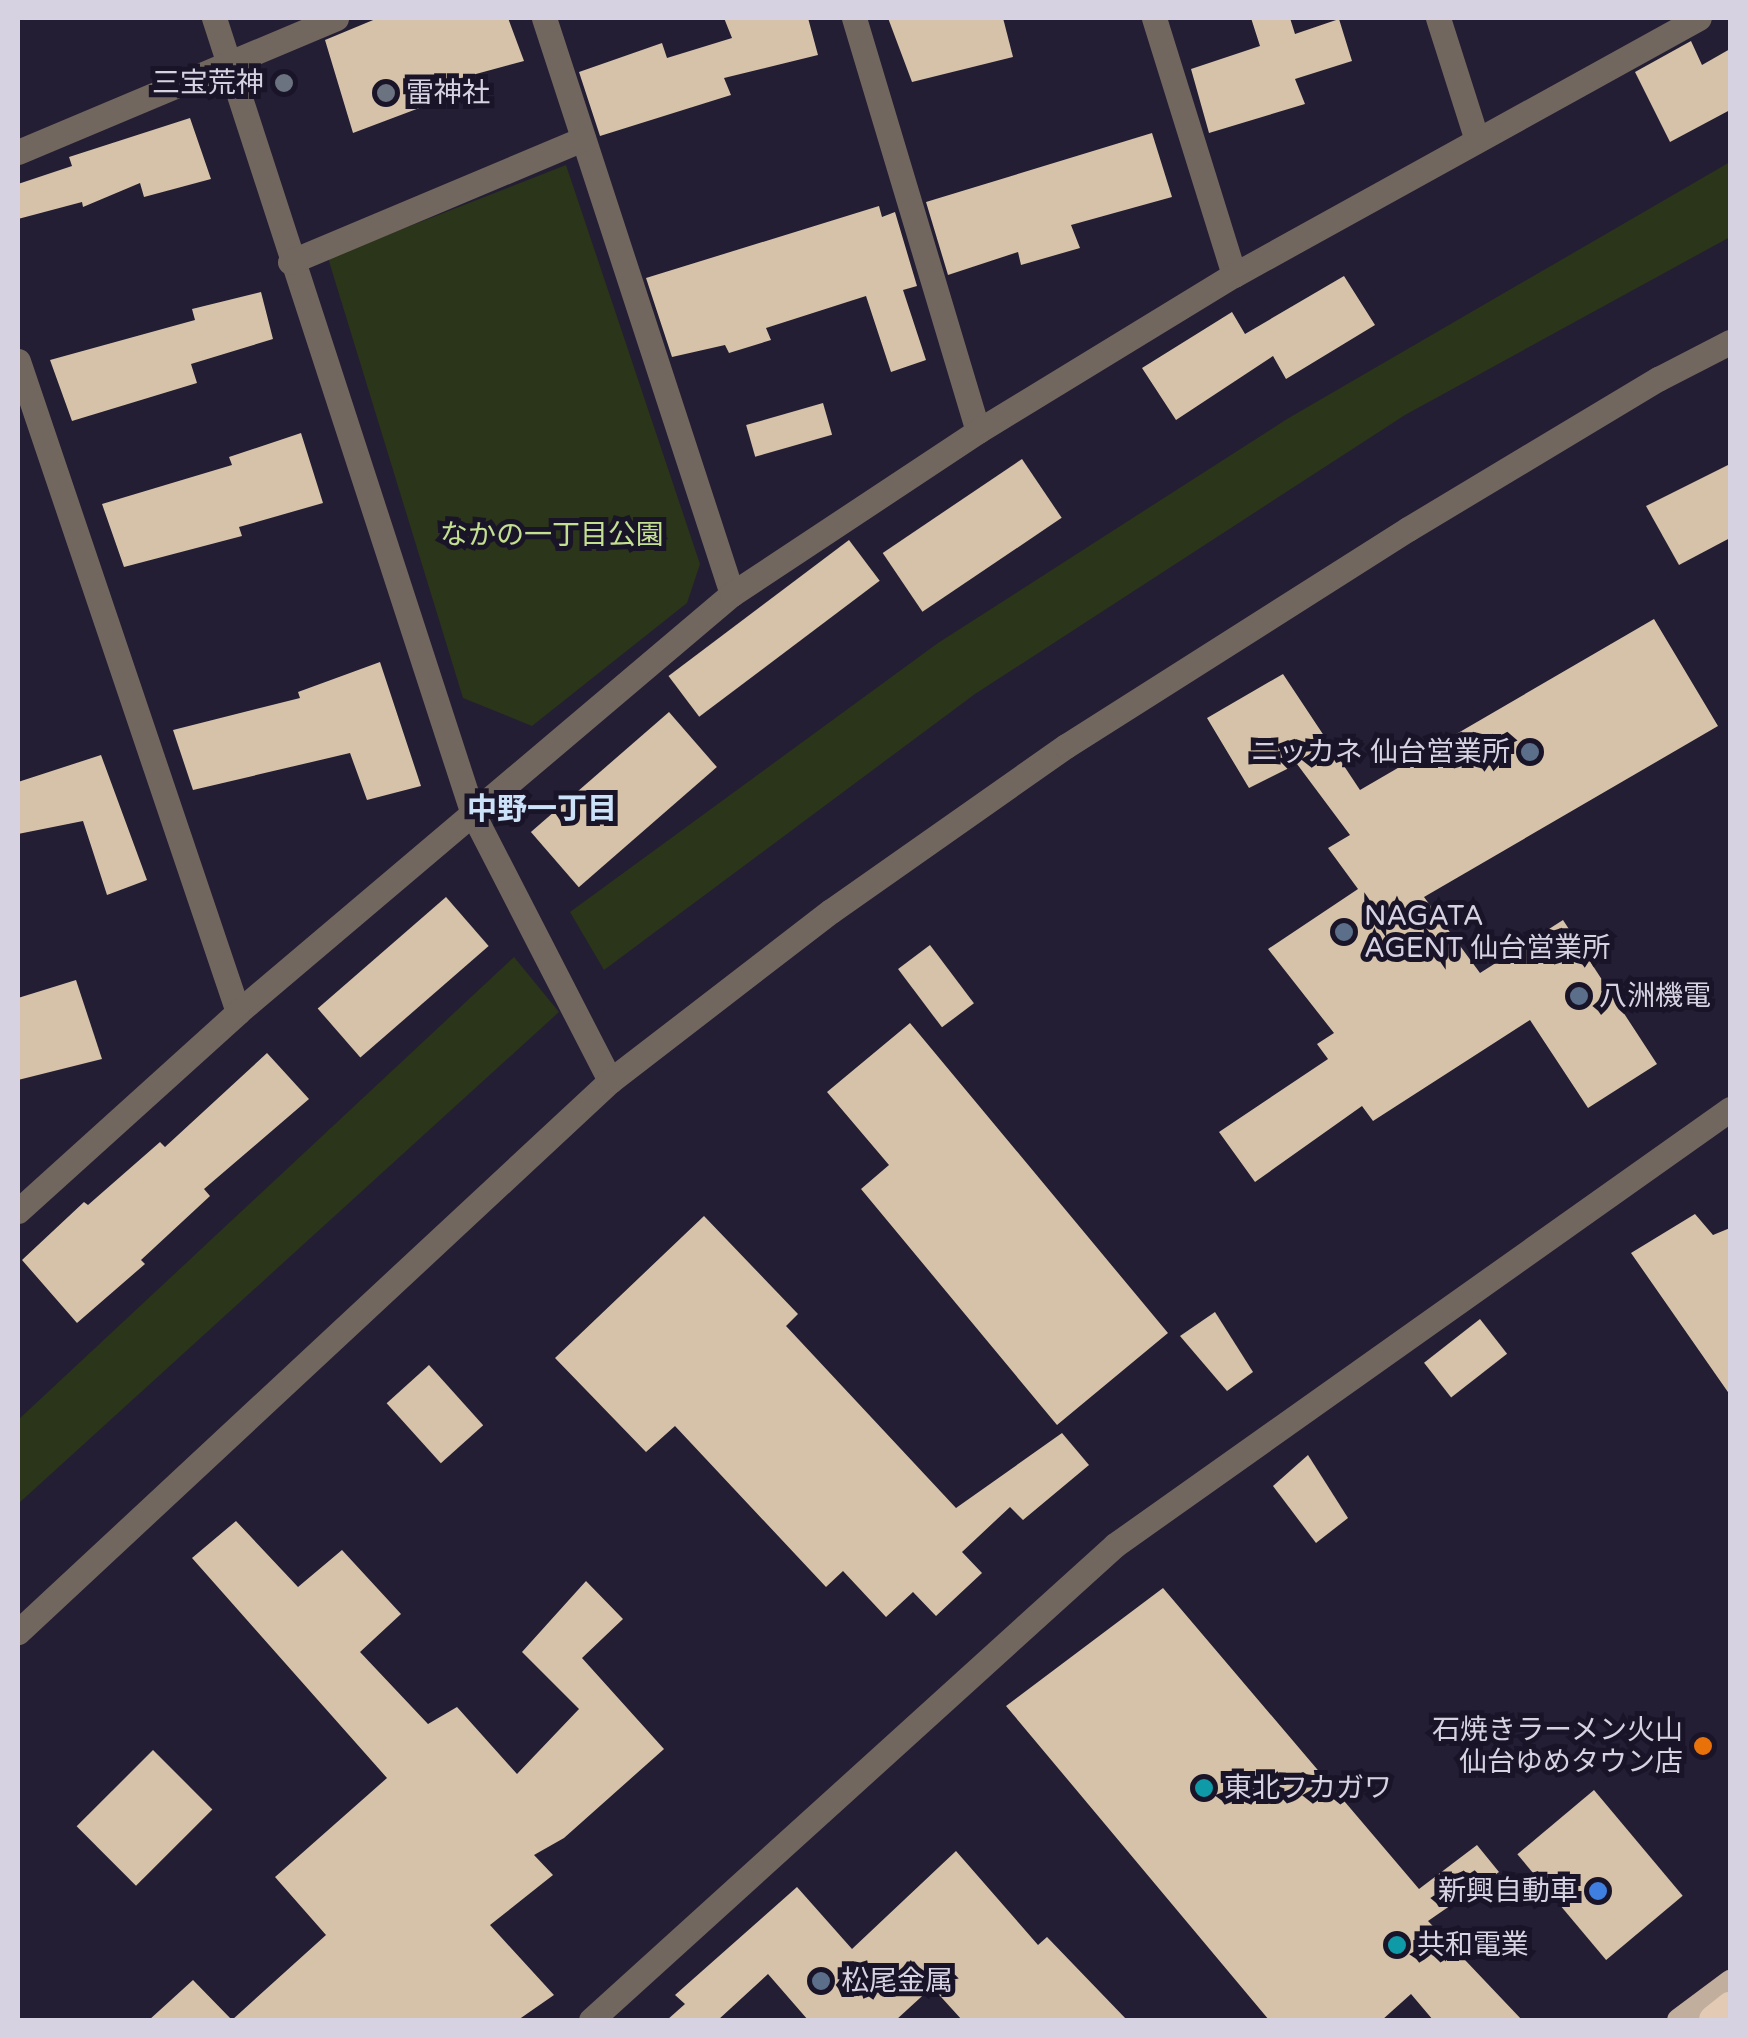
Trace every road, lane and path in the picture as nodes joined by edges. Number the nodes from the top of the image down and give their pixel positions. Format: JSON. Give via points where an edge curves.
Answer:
{"nodes":[{"id":1,"x":214,"y":18,"type":"edge"},
{"id":2,"x":336,"y":18,"type":"edge"},
{"id":3,"x":544,"y":18,"type":"edge"},
{"id":4,"x":854,"y":18,"type":"edge"},
{"id":5,"x":1154,"y":18,"type":"edge"},
{"id":6,"x":1438,"y":18,"type":"edge"},
{"id":7,"x":1699,"y":18,"type":"edge"},
{"id":8,"x":228,"y":63,"type":"junction"},
{"id":9,"x":1476,"y":137,"type":"junction"},
{"id":10,"x":584,"y":139,"type":"junction"},
{"id":11,"x":18,"y":152,"type":"edge"},
{"id":12,"x":290,"y":262,"type":"junction"},
{"id":13,"x":1234,"y":274,"type":"junction"},
{"id":14,"x":1730,"y":342,"type":"edge"},
{"id":15,"x":18,"y":361,"type":"edge"},
{"id":16,"x":978,"y":430,"type":"junction"},
{"id":17,"x":732,"y":594,"type":"junction"},
{"id":18,"x":473,"y":814,"type":"junction"},
{"id":19,"x":238,"y":1012,"type":"junction"},
{"id":20,"x":610,"y":1081,"type":"junction"},
{"id":21,"x":1730,"y":1109,"type":"edge"},
{"id":22,"x":18,"y":1210,"type":"edge"},
{"id":23,"x":18,"y":1632,"type":"edge"},
{"id":24,"x":1730,"y":1982,"type":"edge"},
{"id":25,"x":1730,"y":2007,"type":"edge"},
{"id":26,"x":591,"y":2020,"type":"edge"},
{"id":27,"x":1679,"y":2020,"type":"edge"},
{"id":28,"x":1714,"y":2020,"type":"edge"}],
"edges":[{"from":1,"to":8,"type":"street"},
{"from":2,"to":8,"type":"street"},
{"from":3,"to":10,"type":"street"},
{"from":4,"to":16,"type":"street"},
{"from":5,"to":13,"type":"street"},
{"from":6,"to":9,"type":"street"},
{"from":7,"to":9,"type":"street"},
{"from":8,"to":11,"type":"street"},
{"from":8,"to":12,"type":"street"},
{"from":9,"to":13,"type":"street"},
{"from":10,"to":12,"type":"street"},
{"from":10,"to":17,"type":"street"},
{"from":12,"to":18,"type":"street"},
{"from":13,"to":16,"type":"street"},
{"from":14,"to":20,"type":"street","via":[[1408,529],[1066,746],[832,911]]},
{"from":15,"to":19,"type":"street"},
{"from":16,"to":17,"type":"street"},
{"from":17,"to":18,"type":"street"},
{"from":18,"to":19,"type":"street"},
{"from":18,"to":20,"type":"street"},
{"from":19,"to":22,"type":"street"},
{"from":20,"to":23,"type":"street"},
{"from":21,"to":26,"type":"street","via":[[1115,1545]]},
{"from":24,"to":27,"type":"main road"},
{"from":25,"to":28,"type":"highway"}]}
